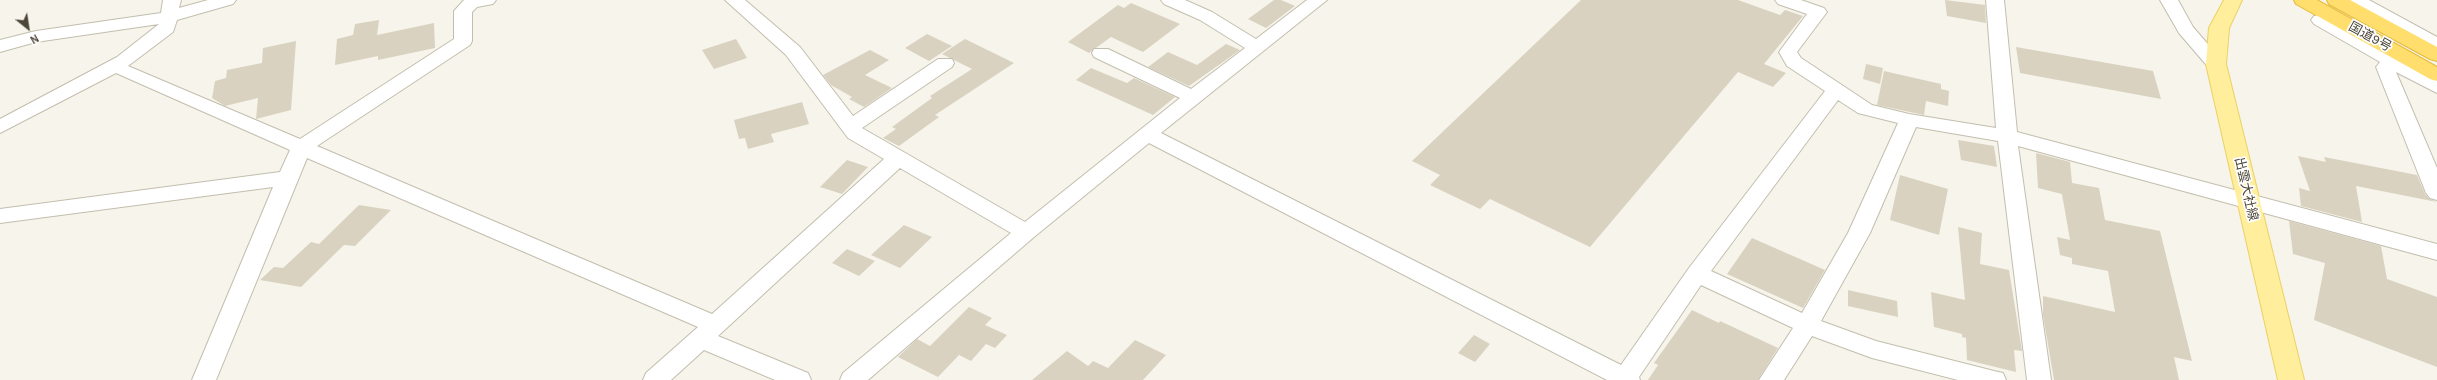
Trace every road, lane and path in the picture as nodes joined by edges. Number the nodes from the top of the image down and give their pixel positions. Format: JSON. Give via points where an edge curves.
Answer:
{"nodes":[{"id":1,"x":227,"y":0,"type":"edge"},
{"id":2,"x":487,"y":0,"type":"edge"},
{"id":3,"x":734,"y":0,"type":"edge"},
{"id":4,"x":1170,"y":0,"type":"edge"},
{"id":5,"x":1318,"y":0,"type":"edge"},
{"id":6,"x":1784,"y":0,"type":"edge"},
{"id":7,"x":1995,"y":0,"type":"edge"},
{"id":8,"x":2169,"y":0,"type":"edge"},
{"id":9,"x":2233,"y":0,"type":"edge"},
{"id":10,"x":2303,"y":0,"type":"edge"},
{"id":11,"x":2336,"y":0,"type":"edge"},
{"id":12,"x":2356,"y":0,"type":"edge"},
{"id":13,"x":2377,"y":0,"type":"edge"},
{"id":14,"x":171,"y":9,"type":"edge"},
{"id":15,"x":2320,"y":20,"type":"dead end"},
{"id":16,"x":2436,"y":43,"type":"edge"},
{"id":17,"x":0,"y":46,"type":"edge"},
{"id":18,"x":1257,"y":47,"type":"junction"},
{"id":19,"x":1101,"y":53,"type":"dead end"},
{"id":20,"x":2395,"y":62,"type":"junction"},
{"id":21,"x":945,"y":63,"type":"dead end"},
{"id":22,"x":2216,"y":64,"type":"junction"},
{"id":23,"x":124,"y":71,"type":"dead end"},
{"id":24,"x":2437,"y":75,"type":"edge"},
{"id":25,"x":2437,"y":87,"type":"edge"},
{"id":26,"x":1836,"y":90,"type":"junction"},
{"id":27,"x":1193,"y":97,"type":"junction"},
{"id":28,"x":1909,"y":120,"type":"junction"},
{"id":29,"x":850,"y":126,"type":"junction"},
{"id":30,"x":0,"y":127,"type":"edge"},
{"id":31,"x":1148,"y":134,"type":"junction"},
{"id":32,"x":2007,"y":136,"type":"junction"},
{"id":33,"x":302,"y":147,"type":"junction"},
{"id":34,"x":899,"y":157,"type":"junction"},
{"id":35,"x":287,"y":178,"type":"junction"},
{"id":36,"x":2437,"y":193,"type":"edge"},
{"id":37,"x":2248,"y":200,"type":"junction"},
{"id":38,"x":0,"y":216,"type":"edge"},
{"id":39,"x":1026,"y":232,"type":"junction"},
{"id":40,"x":2437,"y":252,"type":"edge"},
{"id":41,"x":1697,"y":274,"type":"junction"},
{"id":42,"x":1807,"y":325,"type":"junction"},
{"id":43,"x":708,"y":332,"type":"junction"},
{"id":44,"x":1627,"y":379,"type":"edge"},
{"id":45,"x":204,"y":380,"type":"edge"},
{"id":46,"x":655,"y":380,"type":"edge"},
{"id":47,"x":799,"y":380,"type":"edge"},
{"id":48,"x":852,"y":380,"type":"edge"},
{"id":49,"x":1771,"y":380,"type":"edge"},
{"id":50,"x":1994,"y":380,"type":"edge"},
{"id":51,"x":2039,"y":380,"type":"edge"},
{"id":52,"x":2290,"y":380,"type":"edge"}],
"edges":[{"from":1,"to":14,"type":"street"},
{"from":2,"to":33,"type":"street","via":[[470,3],[463,11],[463,41]]},
{"from":3,"to":29,"type":"street","via":[[792,51]]},
{"from":4,"to":18,"type":"street","via":[[1206,16]]},
{"from":5,"to":18,"type":"street"},
{"from":6,"to":26,"type":"street","via":[[1818,12],[1788,52],[1794,62]]},
{"from":7,"to":32,"type":"street"},
{"from":8,"to":22,"type":"street","via":[[2185,29]]},
{"from":9,"to":22,"type":"main road","name":"出雲大社線","via":[[2218,28]]},
{"from":10,"to":24,"type":"highway","name":"国道9号"},
{"from":11,"to":16,"type":"highway","name":"国道9号","via":[[2401,35]]},
{"from":12,"to":16,"type":"street"},
{"from":13,"to":16,"type":"street"},
{"from":14,"to":17,"type":"street"},
{"from":14,"to":30,"type":"street","via":[[167,28],[124,61]]},
{"from":15,"to":20,"type":"street"},
{"from":18,"to":27,"type":"street"},
{"from":19,"to":27,"type":"street"},
{"from":20,"to":25,"type":"street"},
{"from":20,"to":36,"type":"street","via":[[2385,67]]},
{"from":21,"to":29,"type":"street"},
{"from":22,"to":37,"type":"main road","name":"出雲大社線"},
{"from":23,"to":33,"type":"street"},
{"from":26,"to":28,"type":"street","via":[[1865,109]]},
{"from":26,"to":41,"type":"street"},
{"from":27,"to":31,"type":"street"},
{"from":28,"to":32,"type":"street"},
{"from":28,"to":42,"type":"street","via":[[1859,233]]},
{"from":29,"to":34,"type":"street","via":[[855,133]]},
{"from":31,"to":39,"type":"street"},
{"from":31,"to":44,"type":"street"},
{"from":32,"to":37,"type":"street"},
{"from":32,"to":51,"type":"street"},
{"from":33,"to":35,"type":"street"},
{"from":33,"to":43,"type":"street"},
{"from":34,"to":39,"type":"street"},
{"from":34,"to":43,"type":"street"},
{"from":35,"to":38,"type":"street"},
{"from":35,"to":45,"type":"street"},
{"from":37,"to":40,"type":"street"},
{"from":37,"to":52,"type":"main road","name":"出雲大社線"},
{"from":39,"to":48,"type":"street"},
{"from":41,"to":42,"type":"street"},
{"from":41,"to":44,"type":"street"},
{"from":42,"to":49,"type":"street"},
{"from":42,"to":50,"type":"street","via":[[1872,350]]},
{"from":43,"to":46,"type":"street"},
{"from":43,"to":47,"type":"street"}]}
